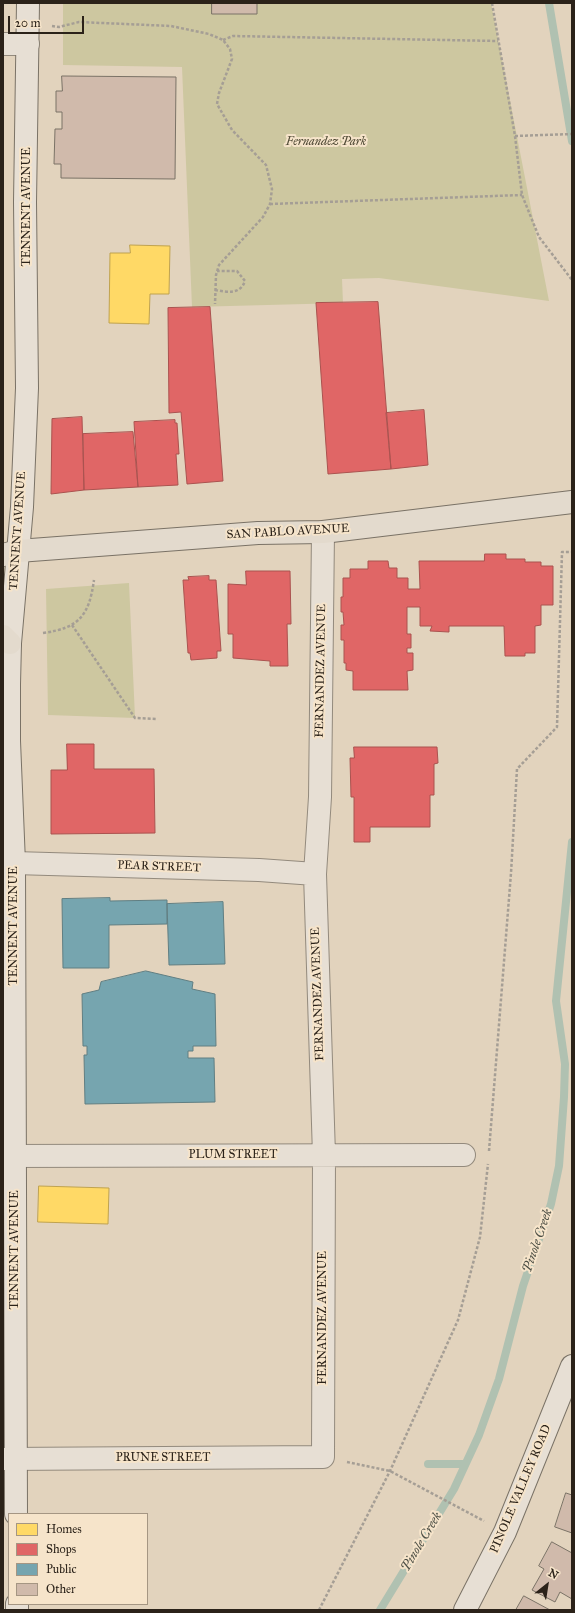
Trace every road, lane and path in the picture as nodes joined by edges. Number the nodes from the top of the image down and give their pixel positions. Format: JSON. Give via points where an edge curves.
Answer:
{"nodes":[{"id":1,"x":28,"y":3,"type":"edge"},
{"id":2,"x":492,"y":3,"type":"edge"},
{"id":3,"x":28,"y":34,"type":"junction"},
{"id":4,"x":223,"y":40,"type":"junction"},
{"id":5,"x":498,"y":41,"type":"junction"},
{"id":6,"x":3,"y":44,"type":"edge"},
{"id":7,"x":572,"y":134,"type":"edge"},
{"id":8,"x":514,"y":136,"type":"junction"},
{"id":9,"x":522,"y":195,"type":"junction"},
{"id":10,"x":270,"y":204,"type":"junction"},
{"id":11,"x":217,"y":271,"type":"junction"},
{"id":12,"x":572,"y":280,"type":"edge"},
{"id":13,"x":215,"y":290,"type":"junction"},
{"id":14,"x":215,"y":304,"type":"dead end"},
{"id":15,"x":572,"y":502,"type":"edge"},
{"id":16,"x":323,"y":532,"type":"junction"},
{"id":17,"x":572,"y":552,"type":"edge"},
{"id":18,"x":10,"y":553,"type":"edge"},
{"id":19,"x":94,"y":580,"type":"dead end"},
{"id":20,"x":72,"y":625,"type":"junction"},
{"id":21,"x":42,"y":633,"type":"dead end"},
{"id":22,"x":6,"y":640,"type":"edge"},
{"id":23,"x":156,"y":719,"type":"dead end"},
{"id":24,"x":8,"y":863,"type":"edge"},
{"id":25,"x":315,"y":874,"type":"junction"},
{"id":26,"x":489,"y":1152,"type":"dead end"},
{"id":27,"x":324,"y":1155,"type":"junction"},
{"id":28,"x":464,"y":1155,"type":"dead end"},
{"id":29,"x":9,"y":1156,"type":"edge"},
{"id":30,"x":488,"y":1159,"type":"dead end"},
{"id":31,"x":572,"y":1366,"type":"edge"},
{"id":32,"x":323,"y":1457,"type":"junction"},
{"id":33,"x":9,"y":1459,"type":"edge"},
{"id":34,"x":390,"y":1471,"type":"junction"},
{"id":35,"x":16,"y":1513,"type":"edge"},
{"id":36,"x":505,"y":1532,"type":"junction"},
{"id":37,"x":319,"y":1610,"type":"edge"},
{"id":38,"x":465,"y":1610,"type":"edge"}],
"edges":[{"from":1,"to":3,"type":"street","name":"TENNENT AVENUE"},
{"from":2,"to":5,"type":"path"},
{"from":3,"to":4,"type":"path","via":[[79,22],[171,26],[209,34]]},
{"from":3,"to":6,"type":"street"},
{"from":3,"to":18,"type":"street","name":"TENNENT AVENUE","via":[[25,202],[27,388],[22,507]]},
{"from":4,"to":5,"type":"path","via":[[233,36]]},
{"from":4,"to":10,"type":"path","via":[[230,49],[232,60],[217,104],[232,130],[266,165],[272,188]]},
{"from":5,"to":8,"type":"path"},
{"from":7,"to":8,"type":"path"},
{"from":8,"to":9,"type":"path"},
{"from":9,"to":10,"type":"path"},
{"from":9,"to":12,"type":"path","via":[[539,237]]},
{"from":10,"to":11,"type":"path","via":[[263,217],[219,265]]},
{"from":11,"to":13,"type":"path"},
{"from":11,"to":13,"type":"path","via":[[237,271],[245,281],[238,291]]},
{"from":13,"to":14,"type":"path"},
{"from":15,"to":16,"type":"main road","name":"SAN PABLO AVENUE"},
{"from":16,"to":18,"type":"main road","name":"SAN PABLO AVENUE","via":[[258,533]]},
{"from":16,"to":25,"type":"street","name":"FERNANDEZ AVENUE","via":[[320,797]]},
{"from":17,"to":26,"type":"path","via":[[562,552],[558,727],[517,769]]},
{"from":18,"to":22,"type":"street","name":"TENNENT AVENUE"},
{"from":19,"to":20,"type":"path","via":[[89,606]]},
{"from":20,"to":21,"type":"path","via":[[58,631]]},
{"from":20,"to":23,"type":"path","via":[[135,718]]},
{"from":22,"to":24,"type":"street","name":"TENNENT AVENUE","via":[[9,741]]},
{"from":24,"to":25,"type":"street","name":"PEAR STREET"},
{"from":24,"to":29,"type":"street","name":"TENNENT AVENUE"},
{"from":25,"to":27,"type":"street","name":"FERNANDEZ AVENUE"},
{"from":27,"to":28,"type":"street","name":"PLUM STREET"},
{"from":27,"to":29,"type":"street","name":"PLUM STREET"},
{"from":27,"to":32,"type":"street","name":"FERNANDEZ AVENUE"},
{"from":29,"to":33,"type":"street","name":"TENNENT AVENUE"},
{"from":30,"to":34,"type":"path","via":[[480,1237],[458,1320]]},
{"from":31,"to":36,"type":"street","name":"PINOLE VALLEY ROAD"},
{"from":32,"to":33,"type":"street","name":"PRUNE STREET"},
{"from":32,"to":34,"type":"path"},
{"from":33,"to":35,"type":"street","name":"TENNENT AVENUE"},
{"from":34,"to":36,"type":"path"},
{"from":34,"to":37,"type":"path"},
{"from":36,"to":38,"type":"street","name":"PINOLE VALLEY ROAD"}]}
